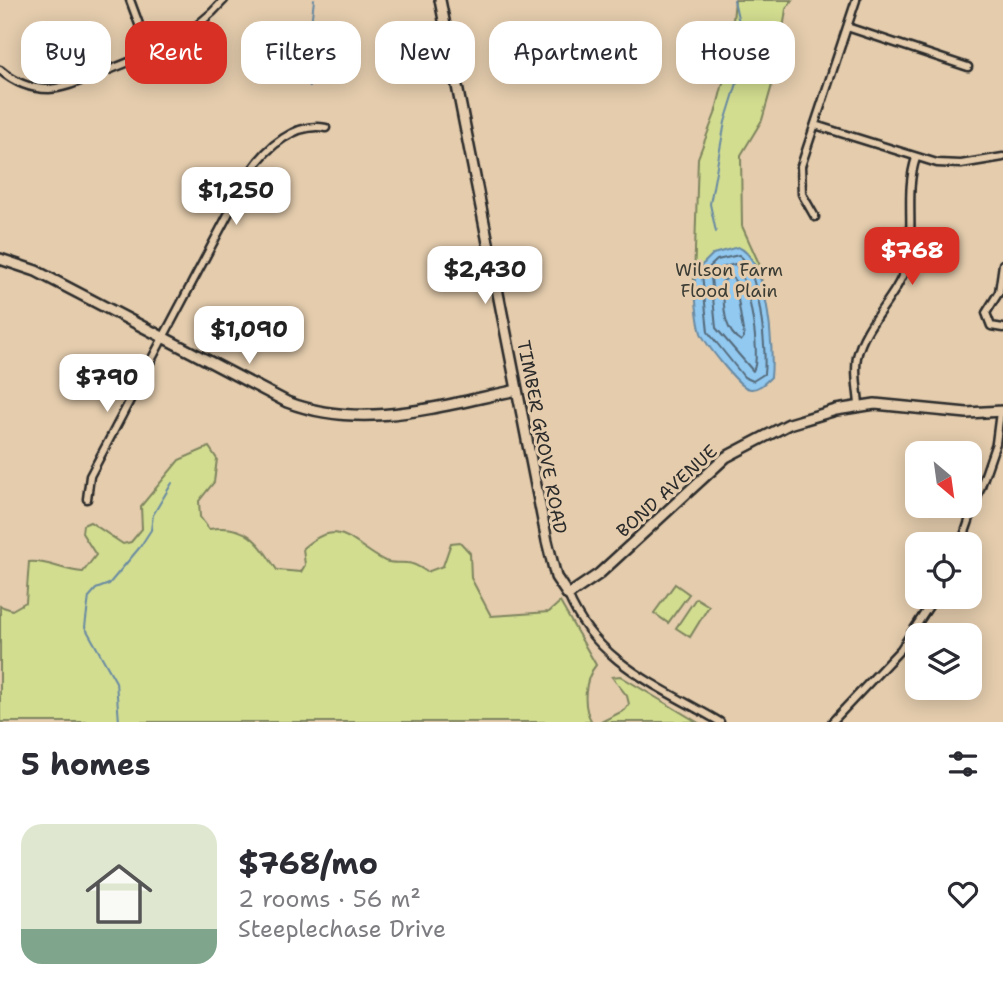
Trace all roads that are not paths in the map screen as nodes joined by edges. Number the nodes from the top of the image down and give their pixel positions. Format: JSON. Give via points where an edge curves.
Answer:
{"nodes":[{"id":1,"x":130,"y":0,"type":"edge"},
{"id":2,"x":224,"y":0,"type":"edge"},
{"id":3,"x":440,"y":0,"type":"edge"},
{"id":4,"x":856,"y":0,"type":"edge"},
{"id":5,"x":138,"y":21,"type":"edge"},
{"id":6,"x":203,"y":21,"type":"edge"},
{"id":7,"x":847,"y":27,"type":"junction"},
{"id":8,"x":125,"y":63,"type":"edge"},
{"id":9,"x":968,"y":67,"type":"dead end"},
{"id":10,"x":0,"y":70,"type":"edge"},
{"id":11,"x":815,"y":125,"type":"junction"},
{"id":12,"x":327,"y":128,"type":"dead end"},
{"id":13,"x":1003,"y":157,"type":"edge"},
{"id":14,"x":916,"y":158,"type":"junction"},
{"id":15,"x":815,"y":217,"type":"dead end"},
{"id":16,"x":0,"y":258,"type":"edge"},
{"id":17,"x":1003,"y":264,"type":"edge"},
{"id":18,"x":1001,"y":295,"type":"edge"},
{"id":19,"x":1003,"y":328,"type":"edge"},
{"id":20,"x":163,"y":337,"type":"junction"},
{"id":21,"x":517,"y":390,"type":"junction"},
{"id":22,"x":859,"y":405,"type":"junction"},
{"id":23,"x":1002,"y":412,"type":"edge"},
{"id":24,"x":87,"y":499,"type":"dead end"},
{"id":25,"x":965,"y":532,"type":"edge"},
{"id":26,"x":568,"y":595,"type":"junction"},
{"id":27,"x":927,"y":609,"type":"edge"},
{"id":28,"x":720,"y":722,"type":"edge"},
{"id":29,"x":832,"y":722,"type":"edge"}],
"edges":[{"from":1,"to":5,"type":"street"},
{"from":2,"to":6,"type":"street"},
{"from":3,"to":21,"type":"street","name":"TIMBER GROVE ROAD"},
{"from":4,"to":7,"type":"street"},
{"from":7,"to":9,"type":"street"},
{"from":7,"to":11,"type":"street"},
{"from":8,"to":10,"type":"street","via":[[51,89],[26,86]]},
{"from":11,"to":14,"type":"street"},
{"from":11,"to":15,"type":"street","via":[[800,176],[802,194]]},
{"from":12,"to":20,"type":"street","via":[[312,127],[285,137],[256,163]]},
{"from":13,"to":14,"type":"street","via":[[950,164]]},
{"from":14,"to":22,"type":"street","via":[[910,182],[908,257],[898,285],[859,352]]},
{"from":16,"to":20,"type":"street","via":[[36,271]]},
{"from":17,"to":18,"type":"street"},
{"from":18,"to":19,"type":"street","via":[[986,313],[991,326]]},
{"from":20,"to":21,"type":"street","via":[[287,402],[335,416],[387,416]]},
{"from":20,"to":24,"type":"street","via":[[90,476]]},
{"from":21,"to":26,"type":"street","name":"TIMBER GROVE ROAD","via":[[554,572]]},
{"from":22,"to":23,"type":"street","name":"BOND AVENUE","via":[[902,404],[967,414]]},
{"from":22,"to":26,"type":"street","name":"BOND AVENUE","via":[[789,424],[737,450],[599,574]]},
{"from":23,"to":25,"type":"street"},
{"from":26,"to":28,"type":"street","name":"TIMBER GROVE ROAD","via":[[587,629],[625,668]]},
{"from":27,"to":29,"type":"street","via":[[901,649]]}]}
